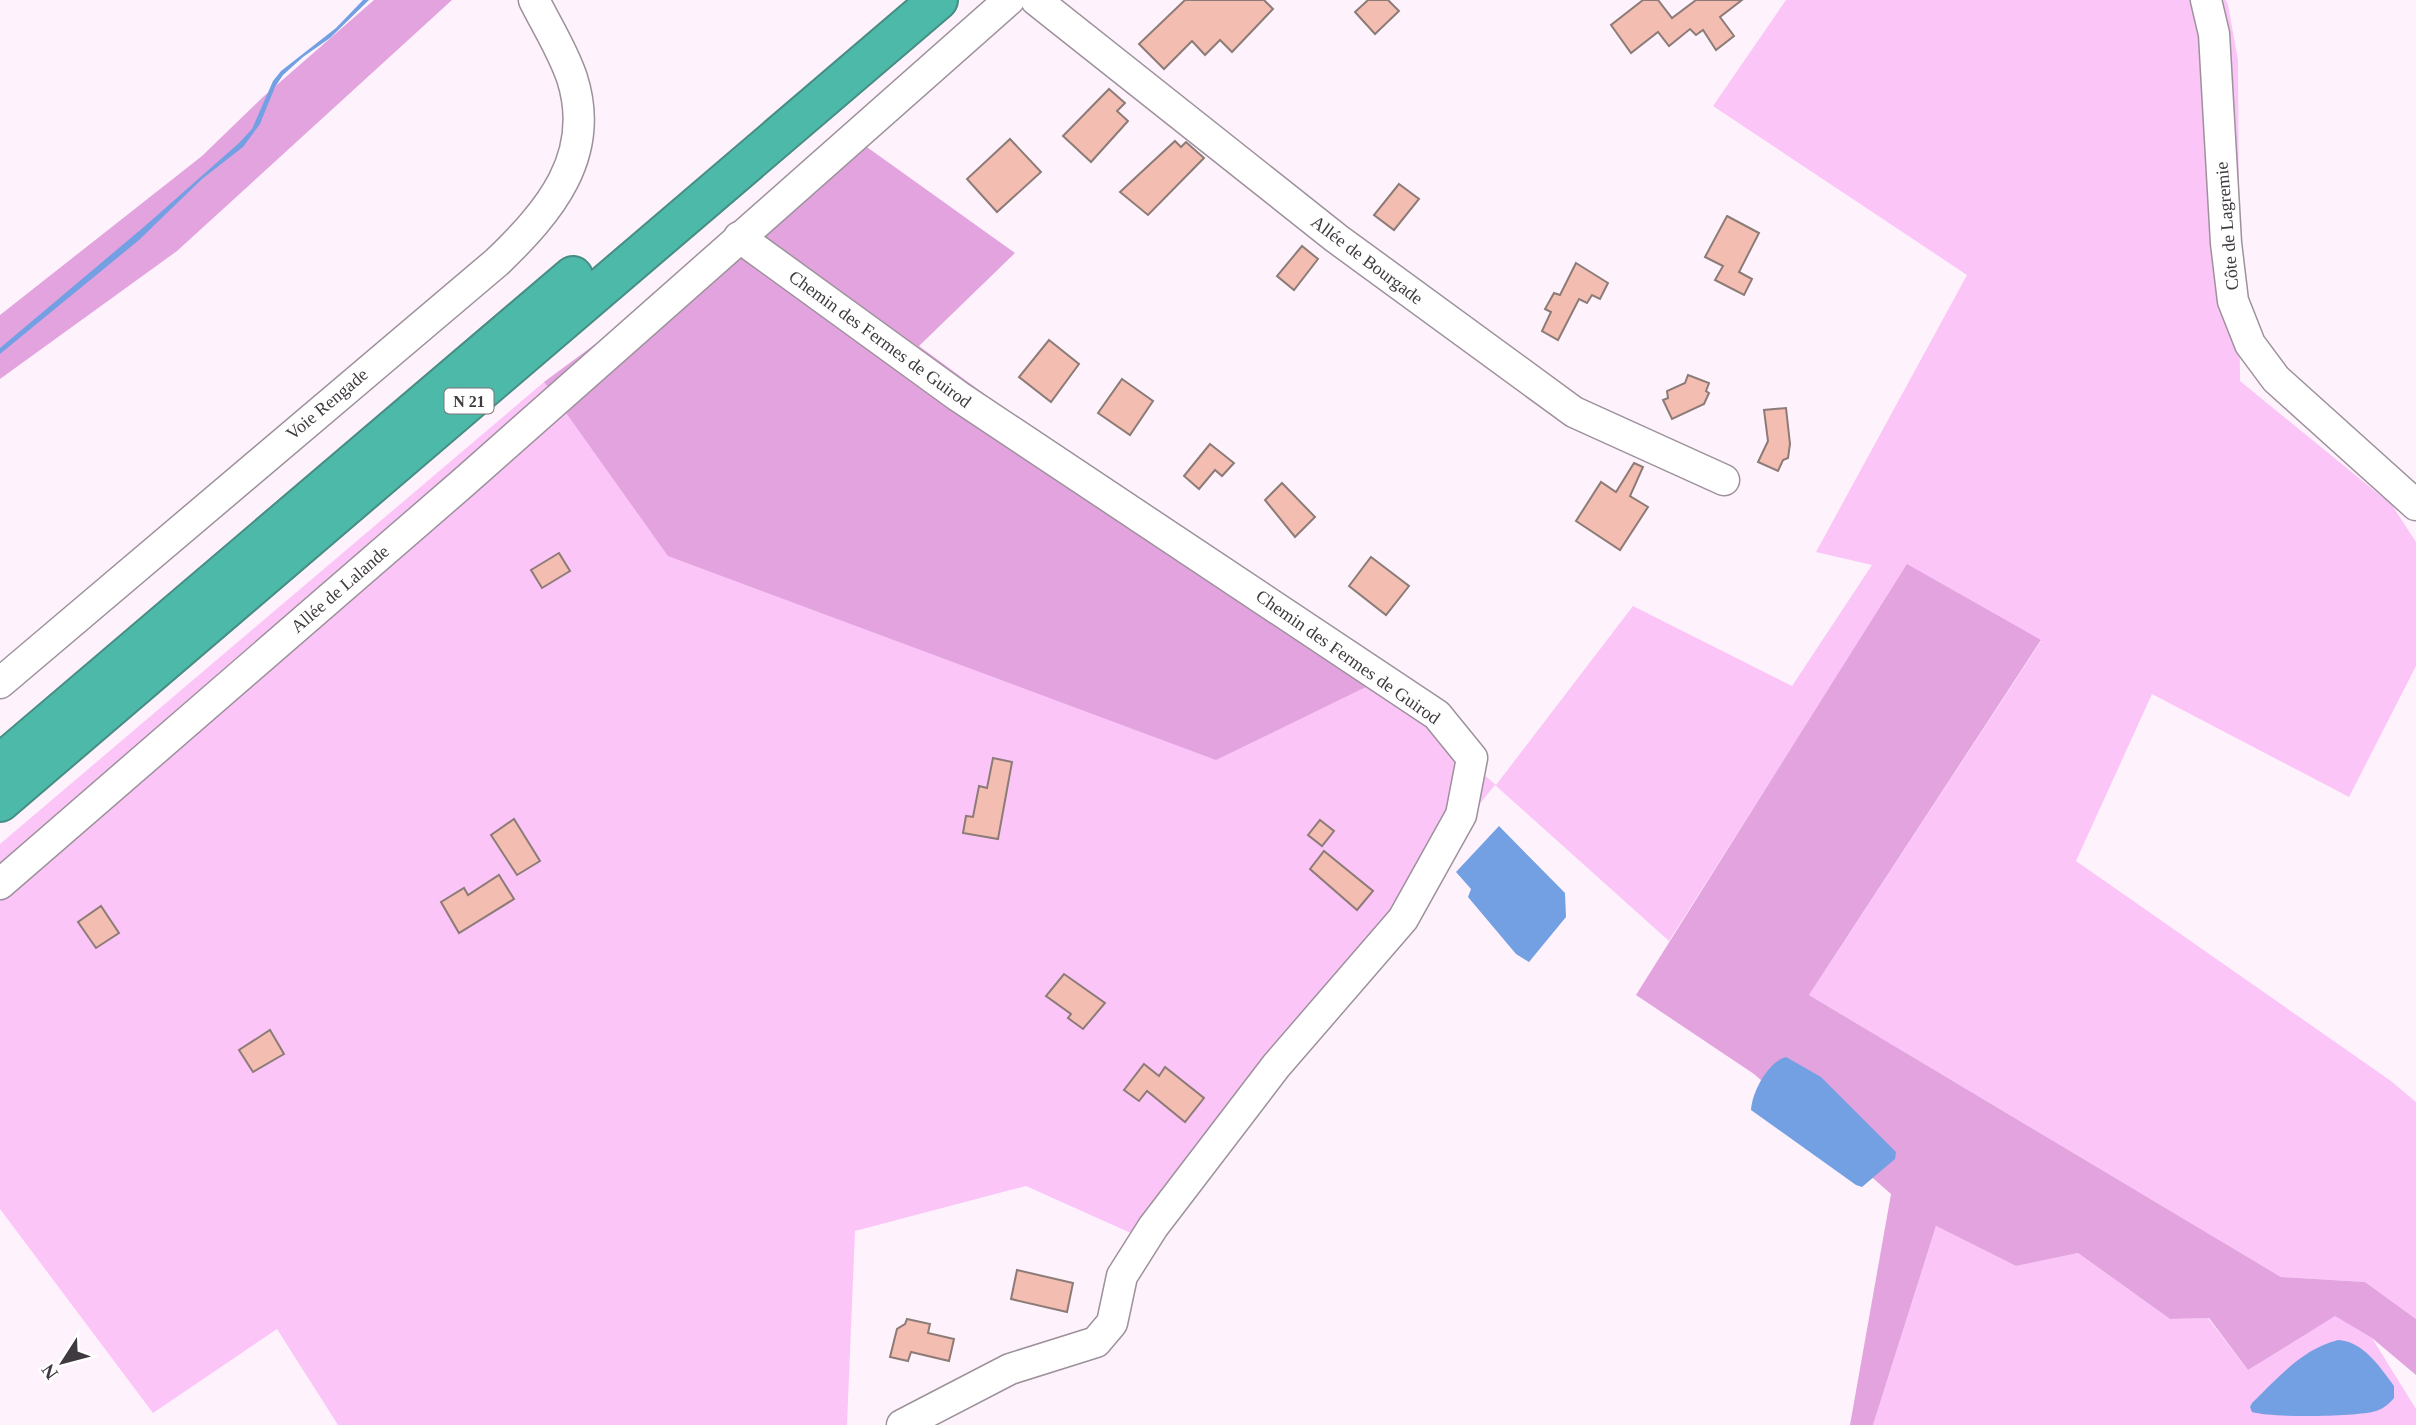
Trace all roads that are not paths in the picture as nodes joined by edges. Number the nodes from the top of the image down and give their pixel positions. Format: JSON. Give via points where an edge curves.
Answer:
{"nodes":[{"id":1,"x":534,"y":0,"type":"edge"},
{"id":2,"x":897,"y":0,"type":"edge"},
{"id":3,"x":939,"y":0,"type":"edge"},
{"id":4,"x":1009,"y":0,"type":"edge"},
{"id":5,"x":1036,"y":0,"type":"edge"},
{"id":6,"x":2206,"y":0,"type":"edge"},
{"id":7,"x":738,"y":237,"type":"junction"},
{"id":8,"x":1724,"y":480,"type":"dead end"},
{"id":9,"x":2416,"y":505,"type":"edge"},
{"id":10,"x":0,"y":683,"type":"edge"},
{"id":11,"x":0,"y":764,"type":"edge"},
{"id":12,"x":0,"y":802,"type":"edge"},
{"id":13,"x":0,"y":884,"type":"edge"},
{"id":14,"x":902,"y":1425,"type":"edge"}],
"edges":[{"from":1,"to":10,"type":"street","name":"Voie Rengade","via":[[573,81],[577,109],[570,169],[555,200],[523,237]]},
{"from":2,"to":11,"type":"highway","number":"N 21"},
{"from":3,"to":12,"type":"highway","number":"N 21"},
{"from":4,"to":7,"type":"street","name":"Allée de Lalande"},
{"from":5,"to":8,"type":"street","name":"Allée de Bourgade","via":[[1336,239],[1574,412]]},
{"from":6,"to":9,"type":"street","name":"Côte de Lagremie","via":[[2214,34],[2233,301],[2250,344],[2276,379]]},
{"from":7,"to":13,"type":"street","name":"Allée de Lalande","via":[[464,482]]},
{"from":7,"to":14,"type":"street","name":"Chemin des Fermes de Guirod","via":[[958,396],[1437,715],[1472,758],[1461,815],[1403,919],[1276,1066],[1153,1227],[1122,1276],[1112,1323],[1096,1342],[1010,1369]]}]}
